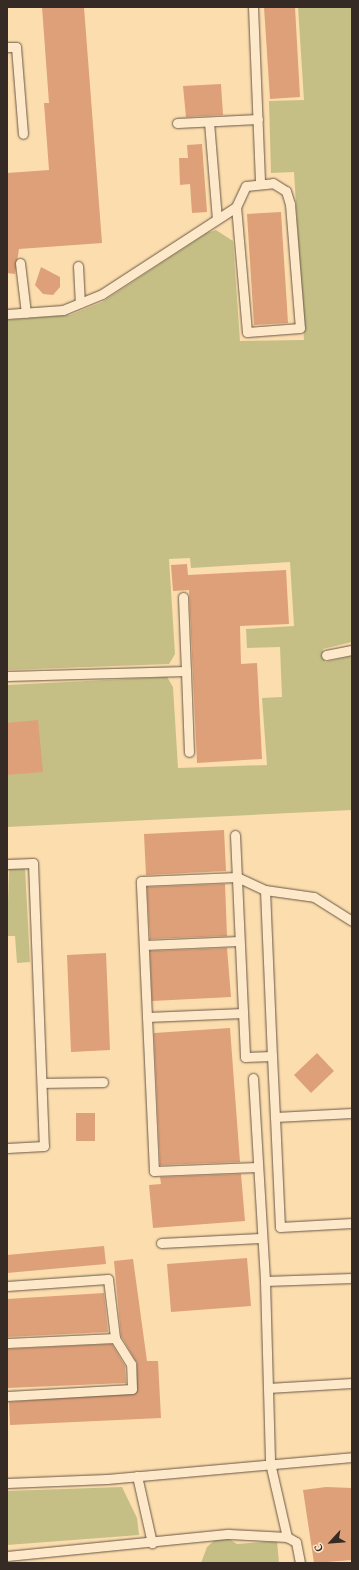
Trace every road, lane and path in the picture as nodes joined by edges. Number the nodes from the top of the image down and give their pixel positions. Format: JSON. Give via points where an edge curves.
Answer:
{"nodes":[{"id":1,"x":253,"y":7,"type":"edge"},
{"id":2,"x":7,"y":47,"type":"edge"},
{"id":3,"x":258,"y":119,"type":"junction"},
{"id":4,"x":177,"y":122,"type":"dead end"},
{"id":5,"x":209,"y":122,"type":"junction"},
{"id":6,"x":23,"y":134,"type":"dead end"},
{"id":7,"x":260,"y":183,"type":"junction"},
{"id":8,"x":236,"y":207,"type":"junction"},
{"id":9,"x":217,"y":219,"type":"junction"},
{"id":10,"x":20,"y":263,"type":"dead end"},
{"id":11,"x":78,"y":266,"type":"dead end"},
{"id":12,"x":80,"y":303,"type":"junction"},
{"id":13,"x":26,"y":313,"type":"junction"},
{"id":14,"x":7,"y":314,"type":"edge"},
{"id":15,"x":183,"y":597,"type":"dead end"},
{"id":16,"x":352,"y":650,"type":"edge"},
{"id":17,"x":326,"y":655,"type":"dead end"},
{"id":18,"x":186,"y":671,"type":"junction"},
{"id":19,"x":7,"y":676,"type":"edge"},
{"id":20,"x":189,"y":752,"type":"dead end"},
{"id":21,"x":235,"y":835,"type":"dead end"},
{"id":22,"x":7,"y":864,"type":"edge"},
{"id":23,"x":237,"y":877,"type":"junction"},
{"id":24,"x":265,"y":890,"type":"junction"},
{"id":25,"x":352,"y":921,"type":"edge"},
{"id":26,"x":240,"y":941,"type":"junction"},
{"id":27,"x":144,"y":945,"type":"junction"},
{"id":28,"x":243,"y":1013,"type":"junction"},
{"id":29,"x":147,"y":1018,"type":"junction"},
{"id":30,"x":272,"y":1056,"type":"junction"},
{"id":31,"x":252,"y":1078,"type":"dead end"},
{"id":32,"x":42,"y":1082,"type":"junction"},
{"id":33,"x":103,"y":1082,"type":"dead end"},
{"id":34,"x":352,"y":1113,"type":"edge"},
{"id":35,"x":275,"y":1117,"type":"junction"},
{"id":36,"x":7,"y":1148,"type":"edge"},
{"id":37,"x":257,"y":1167,"type":"junction"},
{"id":38,"x":352,"y":1224,"type":"edge"},
{"id":39,"x":260,"y":1238,"type":"junction"},
{"id":40,"x":161,"y":1242,"type":"dead end"},
{"id":41,"x":352,"y":1278,"type":"edge"},
{"id":42,"x":265,"y":1281,"type":"junction"},
{"id":43,"x":7,"y":1286,"type":"edge"},
{"id":44,"x":115,"y":1338,"type":"junction"},
{"id":45,"x":7,"y":1343,"type":"edge"},
{"id":46,"x":352,"y":1383,"type":"edge"},
{"id":47,"x":268,"y":1388,"type":"junction"},
{"id":48,"x":7,"y":1396,"type":"edge"},
{"id":49,"x":352,"y":1457,"type":"edge"},
{"id":50,"x":270,"y":1463,"type":"junction"},
{"id":51,"x":137,"y":1476,"type":"junction"},
{"id":52,"x":7,"y":1483,"type":"edge"},
{"id":53,"x":288,"y":1537,"type":"junction"},
{"id":54,"x":152,"y":1543,"type":"junction"},
{"id":55,"x":7,"y":1556,"type":"edge"},
{"id":56,"x":300,"y":1563,"type":"edge"}],
"edges":[{"from":1,"to":3,"type":"lane"},
{"from":2,"to":6,"type":"lane","via":[[16,47]]},
{"from":3,"to":5,"type":"lane"},
{"from":3,"to":7,"type":"lane"},
{"from":4,"to":5,"type":"lane"},
{"from":5,"to":9,"type":"lane"},
{"from":7,"to":8,"type":"lane","via":[[246,186]]},
{"from":7,"to":8,"type":"lane","via":[[273,183],[286,190],[290,204],[300,328],[247,332]]},
{"from":8,"to":9,"type":"lane"},
{"from":9,"to":12,"type":"lane","via":[[102,294]]},
{"from":10,"to":13,"type":"lane"},
{"from":11,"to":12,"type":"lane"},
{"from":12,"to":13,"type":"lane","via":[[63,310]]},
{"from":13,"to":14,"type":"lane"},
{"from":15,"to":18,"type":"lane"},
{"from":16,"to":17,"type":"lane"},
{"from":18,"to":19,"type":"lane"},
{"from":18,"to":20,"type":"lane"},
{"from":21,"to":23,"type":"lane"},
{"from":22,"to":32,"type":"lane","via":[[33,863]]},
{"from":23,"to":24,"type":"lane"},
{"from":23,"to":26,"type":"lane"},
{"from":23,"to":27,"type":"lane","via":[[142,881]]},
{"from":24,"to":25,"type":"lane","via":[[314,897]]},
{"from":24,"to":30,"type":"lane"},
{"from":26,"to":27,"type":"lane"},
{"from":26,"to":28,"type":"lane"},
{"from":27,"to":29,"type":"lane"},
{"from":28,"to":29,"type":"lane"},
{"from":28,"to":30,"type":"lane","via":[[245,1058]]},
{"from":29,"to":37,"type":"lane","via":[[154,1171]]},
{"from":30,"to":35,"type":"lane"},
{"from":31,"to":37,"type":"lane"},
{"from":32,"to":33,"type":"lane"},
{"from":32,"to":36,"type":"lane","via":[[44,1146]]},
{"from":34,"to":35,"type":"lane"},
{"from":35,"to":38,"type":"lane","via":[[280,1226]]},
{"from":37,"to":39,"type":"lane"},
{"from":39,"to":40,"type":"lane"},
{"from":39,"to":42,"type":"lane"},
{"from":41,"to":42,"type":"lane"},
{"from":42,"to":47,"type":"lane"},
{"from":43,"to":44,"type":"lane","via":[[108,1279]]},
{"from":44,"to":45,"type":"lane"},
{"from":44,"to":48,"type":"lane","via":[[131,1364],[132,1389]]},
{"from":46,"to":47,"type":"lane"},
{"from":47,"to":50,"type":"lane"},
{"from":49,"to":50,"type":"lane"},
{"from":50,"to":51,"type":"lane"},
{"from":50,"to":53,"type":"lane"},
{"from":51,"to":52,"type":"lane"},
{"from":51,"to":54,"type":"lane"},
{"from":53,"to":54,"type":"lane","via":[[229,1534]]},
{"from":53,"to":56,"type":"lane","via":[[296,1542]]},
{"from":54,"to":55,"type":"lane"}]}
